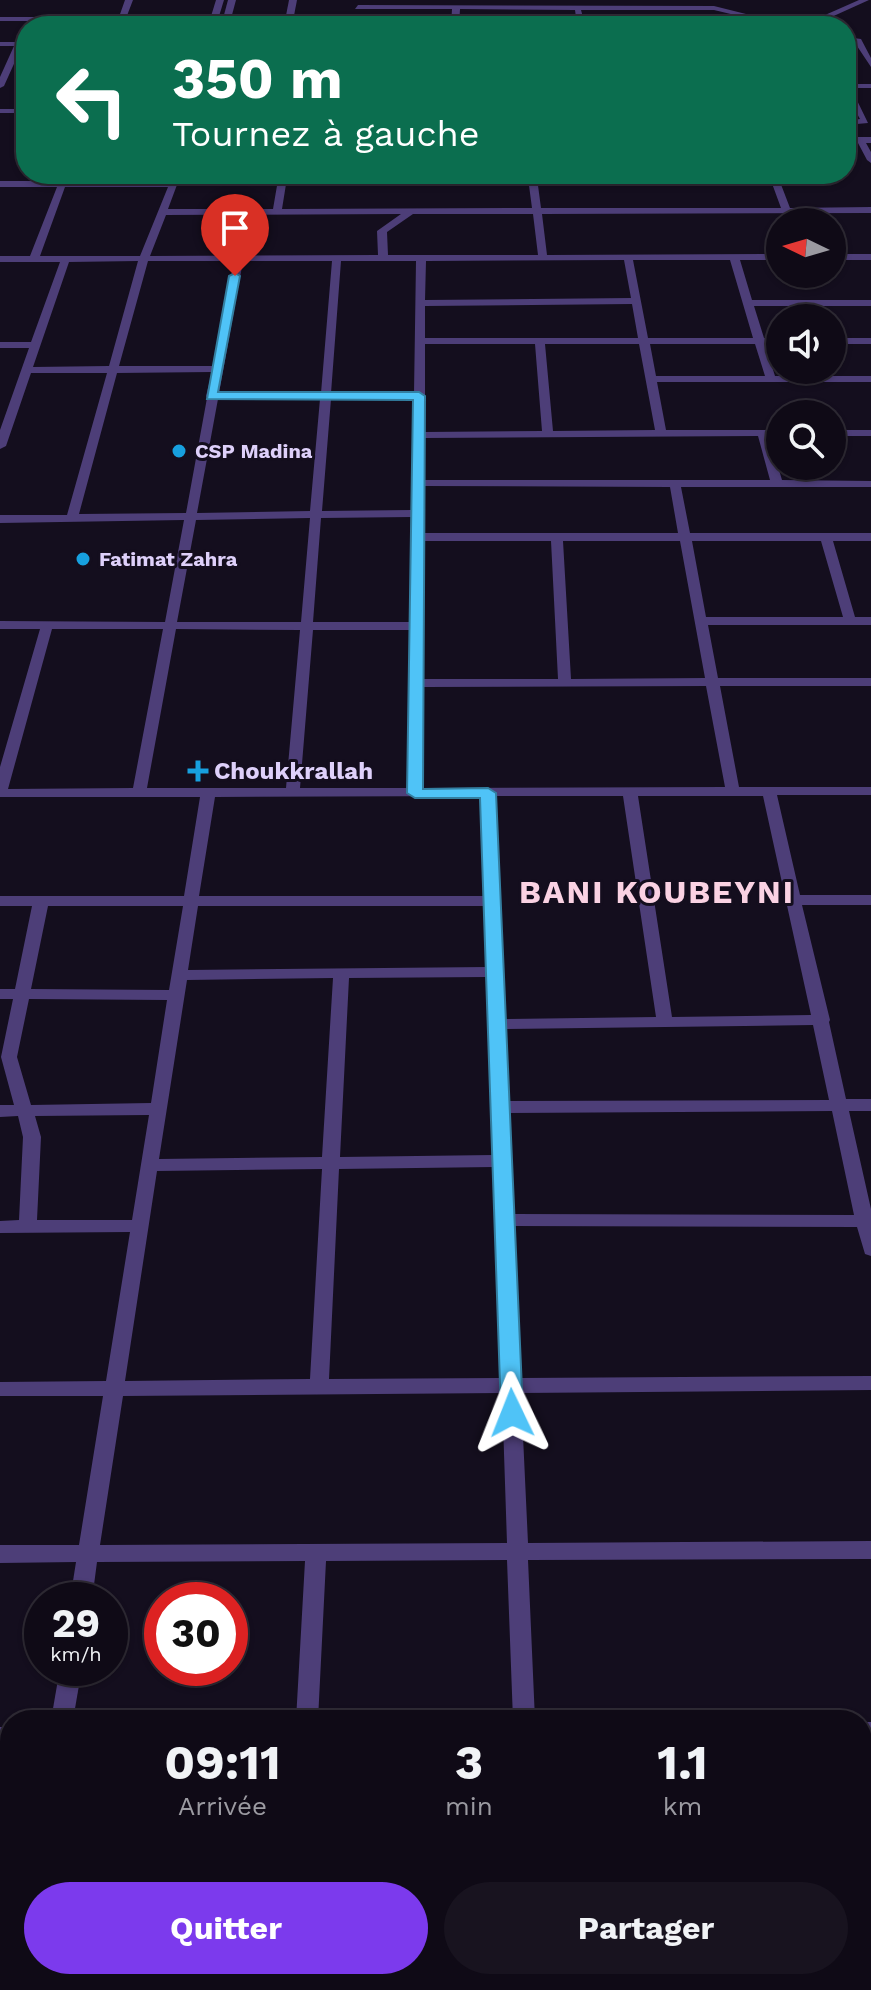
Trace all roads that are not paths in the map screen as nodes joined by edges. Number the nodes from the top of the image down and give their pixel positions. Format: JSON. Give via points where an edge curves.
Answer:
{"nodes":[{"id":1,"x":865,"y":0,"type":"edge"},
{"id":2,"x":542,"y":4,"type":"edge"},
{"id":3,"x":715,"y":4,"type":"edge"},
{"id":4,"x":358,"y":8,"type":"edge"},
{"id":5,"x":456,"y":8,"type":"junction"},
{"id":6,"x":577,"y":8,"type":"junction"},
{"id":7,"x":455,"y":16,"type":"edge"},
{"id":8,"x":578,"y":16,"type":"edge"},
{"id":9,"x":750,"y":16,"type":"edge"},
{"id":10,"x":827,"y":16,"type":"edge"},
{"id":11,"x":858,"y":41,"type":"joint"},
{"id":12,"x":871,"y":41,"type":"edge"},
{"id":13,"x":16,"y":53,"type":"edge"},
{"id":14,"x":871,"y":65,"type":"edge"},
{"id":15,"x":3,"y":72,"type":"edge"},
{"id":16,"x":0,"y":86,"type":"edge"},
{"id":17,"x":856,"y":104,"type":"edge"},
{"id":18,"x":856,"y":122,"type":"edge"},
{"id":19,"x":866,"y":140,"type":"edge"},
{"id":20,"x":871,"y":160,"type":"edge"},
{"id":21,"x":61,"y":184,"type":"edge"},
{"id":22,"x":174,"y":184,"type":"edge"},
{"id":23,"x":282,"y":184,"type":"edge"},
{"id":24,"x":533,"y":184,"type":"edge"},
{"id":25,"x":777,"y":184,"type":"edge"},
{"id":26,"x":785,"y":208,"type":"edge"},
{"id":27,"x":766,"y":210,"type":"edge"},
{"id":28,"x":846,"y":210,"type":"edge"},
{"id":29,"x":871,"y":210,"type":"edge"},
{"id":30,"x":277,"y":211,"type":"junction"},
{"id":31,"x":412,"y":211,"type":"junction"},
{"id":32,"x":537,"y":211,"type":"junction"},
{"id":33,"x":164,"y":212,"type":"junction"},
{"id":34,"x":543,"y":257,"type":"junction"},
{"id":35,"x":628,"y":257,"type":"junction"},
{"id":36,"x":734,"y":257,"type":"junction"},
{"id":37,"x":766,"y":257,"type":"edge"},
{"id":38,"x":846,"y":257,"type":"edge"},
{"id":39,"x":871,"y":257,"type":"edge"},
{"id":40,"x":66,"y":258,"type":"junction"},
{"id":41,"x":144,"y":258,"type":"junction"},
{"id":42,"x":239,"y":258,"type":"junction"},
{"id":43,"x":337,"y":258,"type":"junction"},
{"id":44,"x":383,"y":258,"type":"junction"},
{"id":45,"x":421,"y":258,"type":"junction"},
{"id":46,"x":0,"y":259,"type":"edge"},
{"id":47,"x":34,"y":259,"type":"junction"},
{"id":48,"x":637,"y":301,"type":"junction"},
{"id":49,"x":420,"y":303,"type":"junction"},
{"id":50,"x":750,"y":303,"type":"junction"},
{"id":51,"x":871,"y":303,"type":"edge"},
{"id":52,"x":644,"y":340,"type":"junction"},
{"id":53,"x":759,"y":340,"type":"junction"},
{"id":54,"x":766,"y":340,"type":"edge"},
{"id":55,"x":420,"y":341,"type":"junction"},
{"id":56,"x":540,"y":341,"type":"junction"},
{"id":57,"x":846,"y":341,"type":"edge"},
{"id":58,"x":871,"y":341,"type":"edge"},
{"id":59,"x":0,"y":345,"type":"edge"},
{"id":60,"x":35,"y":345,"type":"junction"},
{"id":61,"x":766,"y":363,"type":"edge"},
{"id":62,"x":216,"y":369,"type":"junction"},
{"id":63,"x":27,"y":370,"type":"junction"},
{"id":64,"x":113,"y":370,"type":"junction"},
{"id":65,"x":652,"y":379,"type":"junction"},
{"id":66,"x":766,"y":379,"type":"edge"},
{"id":67,"x":846,"y":379,"type":"edge"},
{"id":68,"x":871,"y":379,"type":"edge"},
{"id":69,"x":211,"y":396,"type":"junction"},
{"id":70,"x":326,"y":396,"type":"junction"},
{"id":71,"x":419,"y":396,"type":"junction"},
{"id":72,"x":13,"y":407,"type":"junction"},
{"id":73,"x":0,"y":408,"type":"edge"},
{"id":74,"x":661,"y":432,"type":"junction"},
{"id":75,"x":548,"y":433,"type":"junction"},
{"id":76,"x":763,"y":433,"type":"joint"},
{"id":77,"x":846,"y":433,"type":"edge"},
{"id":78,"x":871,"y":433,"type":"edge"},
{"id":79,"x":419,"y":435,"type":"junction"},
{"id":80,"x":0,"y":446,"type":"edge"},
{"id":81,"x":418,"y":483,"type":"junction"},
{"id":82,"x":675,"y":484,"type":"junction"},
{"id":83,"x":777,"y":484,"type":"junction"},
{"id":84,"x":871,"y":484,"type":"edge"},
{"id":85,"x":418,"y":513,"type":"junction"},
{"id":86,"x":316,"y":514,"type":"junction"},
{"id":87,"x":193,"y":516,"type":"junction"},
{"id":88,"x":72,"y":518,"type":"junction"},
{"id":89,"x":0,"y":519,"type":"edge"},
{"id":90,"x":418,"y":537,"type":"junction"},
{"id":91,"x":557,"y":537,"type":"junction"},
{"id":92,"x":686,"y":537,"type":"junction"},
{"id":93,"x":826,"y":537,"type":"junction"},
{"id":94,"x":871,"y":537,"type":"edge"},
{"id":95,"x":699,"y":621,"type":"junction"},
{"id":96,"x":850,"y":621,"type":"junction"},
{"id":97,"x":871,"y":621,"type":"edge"},
{"id":98,"x":0,"y":625,"type":"edge"},
{"id":99,"x":47,"y":625,"type":"junction"},
{"id":100,"x":171,"y":626,"type":"junction"},
{"id":101,"x":307,"y":626,"type":"junction"},
{"id":102,"x":417,"y":626,"type":"junction"},
{"id":103,"x":565,"y":682,"type":"junction"},
{"id":104,"x":871,"y":682,"type":"edge"},
{"id":105,"x":416,"y":683,"type":"junction"},
{"id":106,"x":710,"y":683,"type":"junction"},
{"id":107,"x":871,"y":791,"type":"edge"},
{"id":108,"x":630,"y":792,"type":"junction"},
{"id":109,"x":733,"y":792,"type":"junction"},
{"id":110,"x":769,"y":792,"type":"junction"},
{"id":111,"x":0,"y":793,"type":"edge"},
{"id":112,"x":139,"y":793,"type":"junction"},
{"id":113,"x":208,"y":793,"type":"junction"},
{"id":114,"x":293,"y":793,"type":"junction"},
{"id":115,"x":415,"y":793,"type":"junction"},
{"id":116,"x":488,"y":793,"type":"junction"},
{"id":117,"x":191,"y":900,"type":"junction"},
{"id":118,"x":795,"y":900,"type":"junction"},
{"id":119,"x":871,"y":900,"type":"edge"},
{"id":120,"x":0,"y":901,"type":"edge"},
{"id":121,"x":41,"y":901,"type":"junction"},
{"id":122,"x":492,"y":901,"type":"junction"},
{"id":123,"x":495,"y":972,"type":"junction"},
{"id":124,"x":341,"y":973,"type":"junction"},
{"id":125,"x":179,"y":975,"type":"junction"},
{"id":126,"x":0,"y":994,"type":"edge"},
{"id":127,"x":21,"y":994,"type":"junction"},
{"id":128,"x":177,"y":995,"type":"junction"},
{"id":129,"x":822,"y":1020,"type":"junction"},
{"id":130,"x":665,"y":1021,"type":"junction"},
{"id":131,"x":497,"y":1024,"type":"junction"},
{"id":132,"x":871,"y":1105,"type":"edge"},
{"id":133,"x":842,"y":1106,"type":"junction"},
{"id":134,"x":500,"y":1107,"type":"junction"},
{"id":135,"x":159,"y":1109,"type":"junction"},
{"id":136,"x":0,"y":1111,"type":"edge"},
{"id":137,"x":26,"y":1111,"type":"junction"},
{"id":138,"x":502,"y":1161,"type":"junction"},
{"id":139,"x":332,"y":1163,"type":"junction"},
{"id":140,"x":149,"y":1165,"type":"junction"},
{"id":141,"x":505,"y":1220,"type":"junction"},
{"id":142,"x":868,"y":1221,"type":"edge"},
{"id":143,"x":28,"y":1226,"type":"junction"},
{"id":144,"x":140,"y":1226,"type":"junction"},
{"id":145,"x":0,"y":1227,"type":"edge"},
{"id":146,"x":871,"y":1249,"type":"edge"},
{"id":147,"x":871,"y":1383,"type":"edge"},
{"id":148,"x":511,"y":1385,"type":"junction"},
{"id":149,"x":319,"y":1387,"type":"junction"},
{"id":150,"x":114,"y":1388,"type":"junction"},
{"id":151,"x":0,"y":1389,"type":"edge"},
{"id":152,"x":871,"y":1550,"type":"edge"},
{"id":153,"x":518,"y":1551,"type":"junction"},
{"id":154,"x":0,"y":1554,"type":"edge"},
{"id":155,"x":88,"y":1555,"type":"junction"},
{"id":156,"x":316,"y":1555,"type":"junction"},
{"id":157,"x":84,"y":1582,"type":"edge"},
{"id":158,"x":68,"y":1686,"type":"edge"},
{"id":159,"x":64,"y":1710,"type":"edge"},
{"id":160,"x":308,"y":1710,"type":"edge"},
{"id":161,"x":524,"y":1710,"type":"edge"}],
"edges":[{"from":1,"to":10,"type":"street"},
{"from":2,"to":5,"type":"street"},
{"from":2,"to":6,"type":"street"},
{"from":3,"to":6,"type":"street"},
{"from":3,"to":9,"type":"street"},
{"from":4,"to":5,"type":"street"},
{"from":5,"to":7,"type":"street"},
{"from":6,"to":8,"type":"street"},
{"from":11,"to":12,"type":"street"},
{"from":11,"to":14,"type":"street"},
{"from":13,"to":15,"type":"street"},
{"from":15,"to":16,"type":"street"},
{"from":17,"to":18,"type":"street","via":[[865,121]]},
{"from":19,"to":20,"type":"street"},
{"from":21,"to":47,"type":"street"},
{"from":22,"to":33,"type":"street"},
{"from":23,"to":30,"type":"street"},
{"from":24,"to":32,"type":"street"},
{"from":25,"to":26,"type":"street"},
{"from":27,"to":32,"type":"street"},
{"from":28,"to":29,"type":"street"},
{"from":30,"to":31,"type":"street"},
{"from":30,"to":33,"type":"street"},
{"from":31,"to":32,"type":"street"},
{"from":31,"to":44,"type":"street","via":[[382,231]]},
{"from":32,"to":34,"type":"street"},
{"from":33,"to":41,"type":"street"},
{"from":34,"to":35,"type":"street"},
{"from":34,"to":45,"type":"street"},
{"from":35,"to":36,"type":"street"},
{"from":35,"to":48,"type":"street"},
{"from":36,"to":37,"type":"street"},
{"from":36,"to":50,"type":"street"},
{"from":38,"to":39,"type":"street"},
{"from":40,"to":41,"type":"street"},
{"from":40,"to":47,"type":"street"},
{"from":40,"to":60,"type":"street"},
{"from":41,"to":42,"type":"street"},
{"from":41,"to":64,"type":"street"},
{"from":42,"to":43,"type":"street"},
{"from":42,"to":62,"type":"street"},
{"from":43,"to":44,"type":"street"},
{"from":43,"to":70,"type":"street"},
{"from":44,"to":45,"type":"street"},
{"from":45,"to":49,"type":"street"},
{"from":46,"to":47,"type":"street"},
{"from":48,"to":49,"type":"street"},
{"from":48,"to":52,"type":"street"},
{"from":49,"to":55,"type":"street"},
{"from":50,"to":51,"type":"street"},
{"from":50,"to":53,"type":"street"},
{"from":52,"to":53,"type":"street"},
{"from":52,"to":56,"type":"street"},
{"from":52,"to":65,"type":"street"},
{"from":53,"to":54,"type":"street"},
{"from":53,"to":61,"type":"street"},
{"from":55,"to":56,"type":"street"},
{"from":55,"to":71,"type":"street"},
{"from":56,"to":75,"type":"street"},
{"from":57,"to":58,"type":"street"},
{"from":59,"to":60,"type":"street"},
{"from":60,"to":63,"type":"street"},
{"from":62,"to":64,"type":"street"},
{"from":62,"to":69,"type":"street"},
{"from":63,"to":64,"type":"street"},
{"from":63,"to":72,"type":"street"},
{"from":64,"to":88,"type":"street"},
{"from":65,"to":66,"type":"street"},
{"from":65,"to":74,"type":"street"},
{"from":67,"to":68,"type":"street"},
{"from":69,"to":70,"type":"street"},
{"from":69,"to":87,"type":"street"},
{"from":70,"to":71,"type":"street"},
{"from":70,"to":86,"type":"street"},
{"from":71,"to":79,"type":"street"},
{"from":72,"to":73,"type":"street"},
{"from":72,"to":80,"type":"street"},
{"from":74,"to":75,"type":"street"},
{"from":74,"to":76,"type":"street"},
{"from":75,"to":79,"type":"street"},
{"from":76,"to":83,"type":"street"},
{"from":77,"to":78,"type":"street"},
{"from":79,"to":81,"type":"street"},
{"from":81,"to":82,"type":"street"},
{"from":81,"to":85,"type":"street"},
{"from":82,"to":83,"type":"street"},
{"from":82,"to":92,"type":"street"},
{"from":83,"to":84,"type":"street"},
{"from":85,"to":86,"type":"street"},
{"from":85,"to":90,"type":"street"},
{"from":86,"to":87,"type":"street"},
{"from":86,"to":101,"type":"street"},
{"from":87,"to":88,"type":"street"},
{"from":87,"to":100,"type":"street"},
{"from":88,"to":89,"type":"street"},
{"from":90,"to":91,"type":"street"},
{"from":90,"to":102,"type":"street"},
{"from":91,"to":92,"type":"street"},
{"from":91,"to":103,"type":"street"},
{"from":92,"to":93,"type":"street"},
{"from":92,"to":95,"type":"street"},
{"from":93,"to":94,"type":"street"},
{"from":93,"to":96,"type":"street"},
{"from":95,"to":96,"type":"street"},
{"from":95,"to":106,"type":"street"},
{"from":96,"to":97,"type":"street"},
{"from":98,"to":99,"type":"street"},
{"from":99,"to":100,"type":"street"},
{"from":99,"to":111,"type":"street"},
{"from":100,"to":101,"type":"street"},
{"from":100,"to":112,"type":"street"},
{"from":101,"to":102,"type":"street"},
{"from":101,"to":114,"type":"street"},
{"from":102,"to":105,"type":"street"},
{"from":103,"to":105,"type":"street"},
{"from":103,"to":106,"type":"street"},
{"from":104,"to":106,"type":"street"},
{"from":105,"to":115,"type":"street"},
{"from":106,"to":109,"type":"street"},
{"from":107,"to":110,"type":"street"},
{"from":108,"to":109,"type":"street"},
{"from":108,"to":116,"type":"street"},
{"from":108,"to":130,"type":"street"},
{"from":109,"to":110,"type":"street"},
{"from":110,"to":118,"type":"street"},
{"from":111,"to":112,"type":"street"},
{"from":112,"to":113,"type":"street"},
{"from":113,"to":114,"type":"street"},
{"from":113,"to":117,"type":"street"},
{"from":114,"to":115,"type":"street"},
{"from":115,"to":116,"type":"street"},
{"from":116,"to":122,"type":"street"},
{"from":117,"to":121,"type":"street"},
{"from":117,"to":122,"type":"street"},
{"from":117,"to":125,"type":"street"},
{"from":118,"to":119,"type":"street"},
{"from":118,"to":129,"type":"street"},
{"from":120,"to":121,"type":"street"},
{"from":121,"to":127,"type":"street"},
{"from":122,"to":123,"type":"street"},
{"from":123,"to":124,"type":"street"},
{"from":123,"to":131,"type":"street"},
{"from":124,"to":125,"type":"street"},
{"from":124,"to":139,"type":"street"},
{"from":125,"to":128,"type":"street"},
{"from":126,"to":127,"type":"street"},
{"from":127,"to":128,"type":"street"},
{"from":127,"to":137,"type":"street","via":[[9,1057]]},
{"from":128,"to":135,"type":"street"},
{"from":129,"to":130,"type":"street"},
{"from":129,"to":133,"type":"street"},
{"from":130,"to":131,"type":"street"},
{"from":131,"to":134,"type":"street"},
{"from":132,"to":133,"type":"street"},
{"from":133,"to":134,"type":"street"},
{"from":133,"to":142,"type":"street"},
{"from":134,"to":138,"type":"street"},
{"from":135,"to":137,"type":"street"},
{"from":135,"to":140,"type":"street"},
{"from":136,"to":137,"type":"street"},
{"from":137,"to":143,"type":"street","via":[[32,1137]]},
{"from":138,"to":139,"type":"street"},
{"from":138,"to":141,"type":"street"},
{"from":139,"to":140,"type":"street"},
{"from":139,"to":149,"type":"street"},
{"from":140,"to":144,"type":"street"},
{"from":141,"to":142,"type":"street"},
{"from":141,"to":148,"type":"street"},
{"from":142,"to":146,"type":"street"},
{"from":143,"to":144,"type":"street"},
{"from":143,"to":145,"type":"street"},
{"from":144,"to":150,"type":"street"},
{"from":147,"to":148,"type":"street"},
{"from":148,"to":149,"type":"street"},
{"from":148,"to":153,"type":"street"},
{"from":149,"to":150,"type":"street"},
{"from":150,"to":151,"type":"street"},
{"from":150,"to":155,"type":"street"},
{"from":152,"to":153,"type":"street"},
{"from":153,"to":156,"type":"street"},
{"from":153,"to":161,"type":"street"},
{"from":154,"to":155,"type":"street"},
{"from":155,"to":156,"type":"street"},
{"from":155,"to":157,"type":"street"},
{"from":156,"to":160,"type":"street"},
{"from":158,"to":159,"type":"street"}]}
